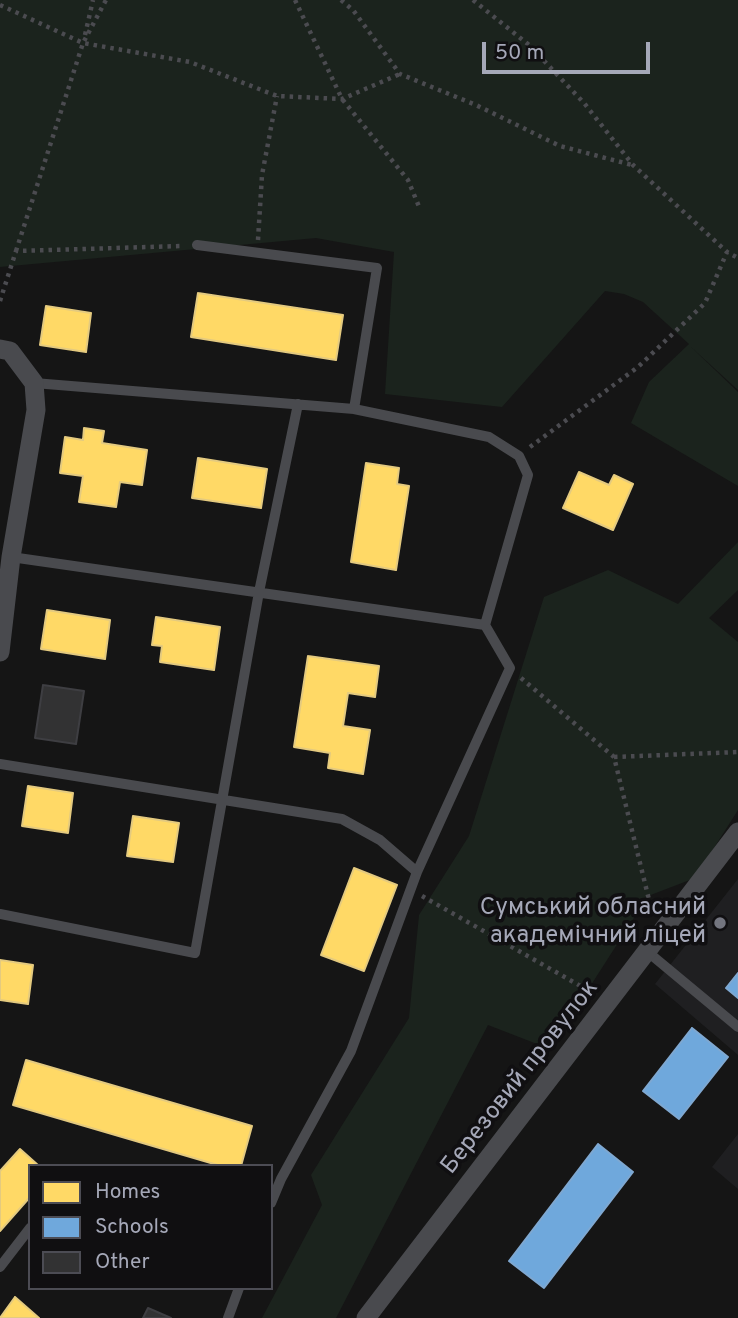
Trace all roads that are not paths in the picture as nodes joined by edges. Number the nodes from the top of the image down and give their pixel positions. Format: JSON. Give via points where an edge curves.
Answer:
{"nodes":[{"id":1,"x":197,"y":245,"type":"road end"},
{"id":2,"x":0,"y":349,"type":"edge"},
{"id":3,"x":34,"y":383,"type":"junction"},
{"id":4,"x":299,"y":404,"type":"junction"},
{"id":5,"x":354,"y":409,"type":"junction"},
{"id":6,"x":11,"y":557,"type":"junction"},
{"id":7,"x":260,"y":592,"type":"junction"},
{"id":8,"x":485,"y":625,"type":"junction"},
{"id":9,"x":0,"y":652,"type":"edge"},
{"id":10,"x":0,"y":764,"type":"edge"},
{"id":11,"x":225,"y":800,"type":"junction"},
{"id":12,"x":738,"y":832,"type":"edge"},
{"id":13,"x":417,"y":872,"type":"junction"},
{"id":14,"x":0,"y":914,"type":"edge"},
{"id":15,"x":654,"y":946,"type":"junction"},
{"id":16,"x":738,"y":1027,"type":"edge"},
{"id":17,"x":273,"y":1198,"type":"edge"},
{"id":18,"x":28,"y":1231,"type":"edge"},
{"id":19,"x":0,"y":1267,"type":"edge"},
{"id":20,"x":238,"y":1290,"type":"edge"},
{"id":21,"x":228,"y":1318,"type":"edge"},
{"id":22,"x":366,"y":1318,"type":"edge"}],
"edges":[{"from":1,"to":5,"type":"lane","via":[[377,268]]},
{"from":2,"to":3,"type":"street","via":[[10,351]]},
{"from":3,"to":4,"type":"lane"},
{"from":3,"to":6,"type":"street","via":[[36,410]]},
{"from":4,"to":5,"type":"lane"},
{"from":4,"to":7,"type":"lane"},
{"from":5,"to":8,"type":"lane","via":[[489,437],[519,456],[528,475]]},
{"from":6,"to":7,"type":"lane"},
{"from":6,"to":9,"type":"street"},
{"from":7,"to":8,"type":"lane"},
{"from":7,"to":11,"type":"lane"},
{"from":8,"to":13,"type":"lane","via":[[510,668]]},
{"from":10,"to":11,"type":"lane"},
{"from":11,"to":13,"type":"lane","via":[[342,819],[380,840]]},
{"from":11,"to":14,"type":"lane","via":[[195,953]]},
{"from":12,"to":15,"type":"street","name":"Березовий провулок"},
{"from":13,"to":17,"type":"lane","via":[[351,1051]]},
{"from":15,"to":16,"type":"lane"},
{"from":15,"to":22,"type":"street","name":"Березовий провулок"},
{"from":18,"to":19,"type":"lane"},
{"from":20,"to":21,"type":"lane"}]}
